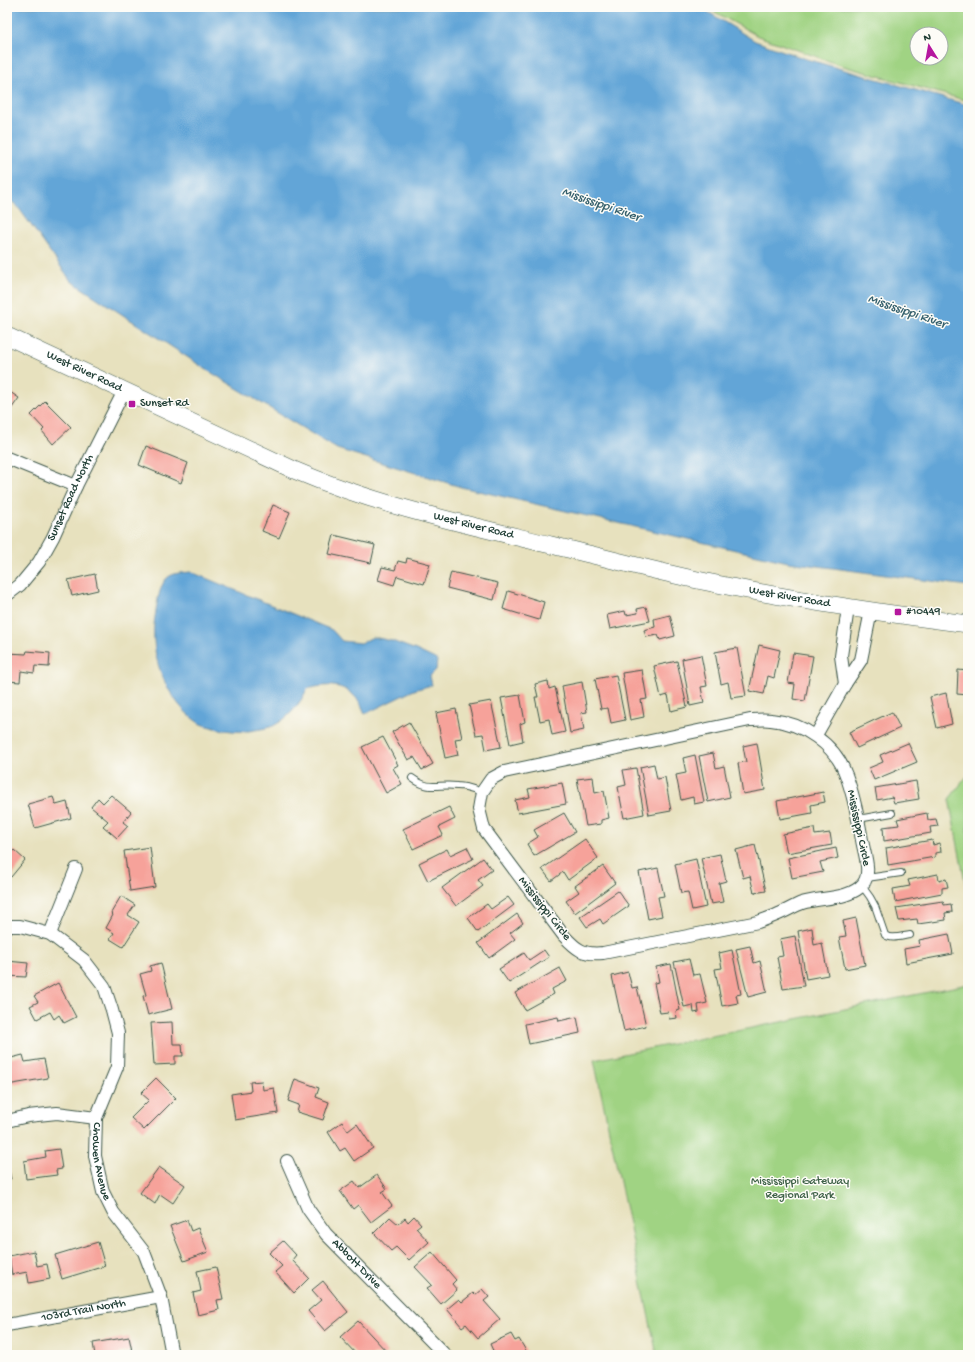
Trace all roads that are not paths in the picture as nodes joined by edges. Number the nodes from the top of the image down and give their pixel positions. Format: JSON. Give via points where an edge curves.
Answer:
{"nodes":[{"id":1,"x":7,"y":336,"type":"edge"},
{"id":2,"x":124,"y":391,"type":"junction"},
{"id":3,"x":7,"y":458,"type":"edge"},
{"id":4,"x":76,"y":486,"type":"junction"},
{"id":5,"x":7,"y":595,"type":"edge"},
{"id":6,"x":848,"y":608,"type":"junction"},
{"id":7,"x":871,"y":611,"type":"junction"},
{"id":8,"x":968,"y":624,"type":"edge"},
{"id":9,"x":845,"y":684,"type":"junction"},
{"id":10,"x":816,"y":736,"type":"junction"},
{"id":11,"x":412,"y":778,"type":"dead end"},
{"id":12,"x":482,"y":792,"type":"junction"},
{"id":13,"x":892,"y":813,"type":"dead end"},
{"id":14,"x":858,"y":819,"type":"junction"},
{"id":15,"x":76,"y":869,"type":"dead end"},
{"id":16,"x":901,"y":873,"type":"dead end"},
{"id":17,"x":864,"y":882,"type":"junction"},
{"id":18,"x":7,"y":926,"type":"edge"},
{"id":19,"x":50,"y":934,"type":"junction"},
{"id":20,"x":910,"y":935,"type":"dead end"},
{"id":21,"x":96,"y":1118,"type":"junction"},
{"id":22,"x":7,"y":1121,"type":"edge"},
{"id":23,"x":287,"y":1161,"type":"dead end"},
{"id":24,"x":161,"y":1297,"type":"junction"},
{"id":25,"x":7,"y":1325,"type":"edge"},
{"id":26,"x":172,"y":1355,"type":"edge"},
{"id":27,"x":444,"y":1355,"type":"edge"}],
"edges":[{"from":1,"to":2,"type":"street","name":"West River Road"},
{"from":2,"to":4,"type":"street","name":"Sunset Road North"},
{"from":2,"to":6,"type":"street","name":"West River Road","via":[[294,470],[380,502],[667,573]]},
{"from":3,"to":4,"type":"street"},
{"from":4,"to":5,"type":"street","name":"Sunset Road North","via":[[39,562],[20,585]]},
{"from":6,"to":7,"type":"street","name":"West River Road"},
{"from":6,"to":9,"type":"street","via":[[841,656]]},
{"from":7,"to":8,"type":"street","name":"West River Road"},
{"from":7,"to":9,"type":"street","via":[[862,660]]},
{"from":9,"to":10,"type":"street"},
{"from":10,"to":12,"type":"street","name":"Mississippi Circle","via":[[792,724],[750,720],[504,772],[491,779]]},
{"from":10,"to":14,"type":"street","name":"Mississippi Circle","via":[[837,757],[846,774]]},
{"from":11,"to":12,"type":"lane","via":[[422,785],[456,785]]},
{"from":12,"to":17,"type":"street","name":"Mississippi Circle","via":[[479,809],[484,829],[564,936],[582,952],[603,953],[758,922],[802,903],[852,892]]},
{"from":13,"to":14,"type":"lane"},
{"from":14,"to":17,"type":"street","name":"Mississippi Circle","via":[[867,868]]},
{"from":15,"to":19,"type":"street"},
{"from":16,"to":17,"type":"lane"},
{"from":17,"to":20,"type":"lane","via":[[885,934],[895,938]]},
{"from":18,"to":19,"type":"street","via":[[20,926]]},
{"from":19,"to":21,"type":"street","name":"Chowen Avenue","via":[[84,960],[104,986],[118,1033],[117,1067]]},
{"from":21,"to":22,"type":"street","via":[[57,1113]]},
{"from":21,"to":24,"type":"street","name":"Chowen Avenue","via":[[95,1156],[103,1192],[113,1212],[144,1252]]},
{"from":23,"to":27,"type":"street","name":"Abbott Drive","via":[[308,1210],[326,1234]]},
{"from":24,"to":25,"type":"street","name":"103rd Trail North"},
{"from":24,"to":26,"type":"street","name":"Chowen Avenue"}]}
